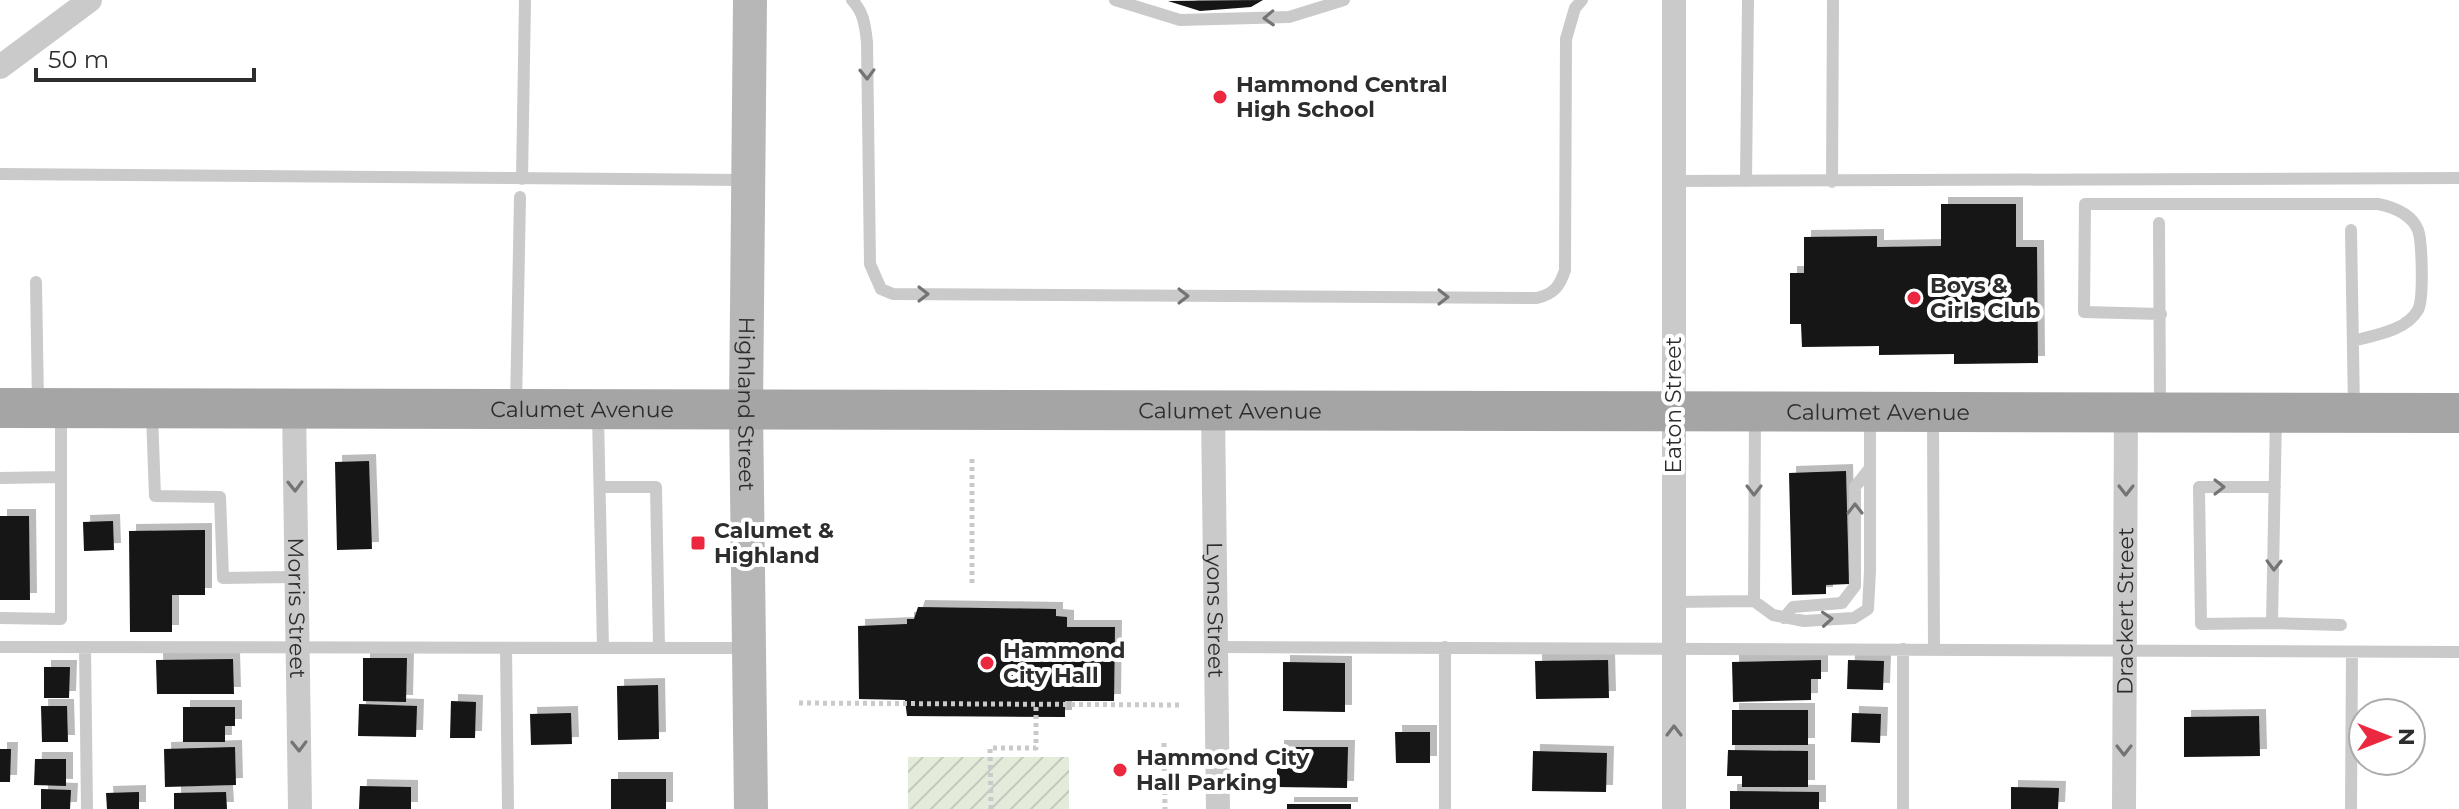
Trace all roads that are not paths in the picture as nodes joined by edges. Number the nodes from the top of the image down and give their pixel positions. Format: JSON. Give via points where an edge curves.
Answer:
{"nodes":[{"id":1,"x":90,"y":0,"type":"edge"},
{"id":2,"x":525,"y":0,"type":"edge"},
{"id":3,"x":750,"y":0,"type":"edge"},
{"id":4,"x":852,"y":0,"type":"edge"},
{"id":5,"x":1115,"y":0,"type":"edge"},
{"id":6,"x":1344,"y":0,"type":"edge"},
{"id":7,"x":1582,"y":0,"type":"edge"},
{"id":8,"x":1674,"y":0,"type":"edge"},
{"id":9,"x":1748,"y":0,"type":"edge"},
{"id":10,"x":1833,"y":0,"type":"edge"},
{"id":11,"x":0,"y":67,"type":"edge"},
{"id":12,"x":0,"y":174,"type":"edge"},
{"id":13,"x":2459,"y":178,"type":"edge"},
{"id":14,"x":522,"y":179,"type":"junction"},
{"id":15,"x":748,"y":181,"type":"junction"},
{"id":16,"x":1674,"y":181,"type":"junction"},
{"id":17,"x":1746,"y":181,"type":"junction"},
{"id":18,"x":1832,"y":182,"type":"junction"},
{"id":19,"x":520,"y":197,"type":"dead end"},
{"id":20,"x":2159,"y":223,"type":"dead end"},
{"id":21,"x":2351,"y":230,"type":"dead end"},
{"id":22,"x":36,"y":282,"type":"dead end"},
{"id":23,"x":2161,"y":314,"type":"junction"},
{"id":24,"x":2353,"y":341,"type":"junction"},
{"id":25,"x":33,"y":408,"type":"edge"},
{"id":26,"x":152,"y":408,"type":"junction"},
{"id":27,"x":294,"y":408,"type":"junction"},
{"id":28,"x":516,"y":409,"type":"junction"},
{"id":29,"x":598,"y":409,"type":"junction"},
{"id":30,"x":746,"y":410,"type":"junction"},
{"id":31,"x":1213,"y":410,"type":"junction"},
{"id":32,"x":1673,"y":411,"type":"junction"},
{"id":33,"x":1755,"y":412,"type":"junction"},
{"id":34,"x":1870,"y":412,"type":"junction"},
{"id":35,"x":1933,"y":412,"type":"junction"},
{"id":36,"x":2143,"y":412,"type":"junction"},
{"id":37,"x":2354,"y":412,"type":"junction"},
{"id":38,"x":2276,"y":413,"type":"junction"},
{"id":39,"x":2459,"y":413,"type":"edge"},
{"id":40,"x":1870,"y":468,"type":"junction"},
{"id":41,"x":61,"y":477,"type":"junction"},
{"id":42,"x":0,"y":478,"type":"edge"},
{"id":43,"x":600,"y":487,"type":"junction"},
{"id":44,"x":2275,"y":487,"type":"junction"},
{"id":45,"x":296,"y":577,"type":"junction"},
{"id":46,"x":1754,"y":601,"type":"junction"},
{"id":47,"x":1674,"y":602,"type":"junction"},
{"id":48,"x":0,"y":618,"type":"edge"},
{"id":49,"x":1784,"y":618,"type":"junction"},
{"id":50,"x":2272,"y":623,"type":"junction"},
{"id":51,"x":2341,"y":625,"type":"dead end"},
{"id":52,"x":0,"y":647,"type":"edge"},
{"id":53,"x":85,"y":647,"type":"junction"},
{"id":54,"x":659,"y":647,"type":"junction"},
{"id":55,"x":1216,"y":647,"type":"junction"},
{"id":56,"x":1445,"y":647,"type":"junction"},
{"id":57,"x":297,"y":648,"type":"junction"},
{"id":58,"x":506,"y":648,"type":"junction"},
{"id":59,"x":603,"y":648,"type":"junction"},
{"id":60,"x":749,"y":648,"type":"junction"},
{"id":61,"x":1674,"y":648,"type":"junction"},
{"id":62,"x":1903,"y":649,"type":"junction"},
{"id":63,"x":1934,"y":649,"type":"junction"},
{"id":64,"x":2125,"y":650,"type":"junction"},
{"id":65,"x":2352,"y":652,"type":"junction"},
{"id":66,"x":2459,"y":652,"type":"edge"},
{"id":67,"x":87,"y":809,"type":"edge"},
{"id":68,"x":300,"y":809,"type":"edge"},
{"id":69,"x":508,"y":809,"type":"edge"},
{"id":70,"x":751,"y":809,"type":"edge"},
{"id":71,"x":1218,"y":809,"type":"edge"},
{"id":72,"x":1445,"y":809,"type":"edge"},
{"id":73,"x":1674,"y":809,"type":"edge"},
{"id":74,"x":1903,"y":809,"type":"edge"},
{"id":75,"x":2124,"y":809,"type":"edge"},
{"id":76,"x":2351,"y":809,"type":"edge"}],
"edges":[{"from":1,"to":11,"type":"street"},
{"from":2,"to":14,"type":"lane"},
{"from":3,"to":15,"type":"street","name":"Highland Street"},
{"from":4,"to":7,"type":"lane","one_way":true,"via":[[864,20],[867,42],[870,264],[881,289],[893,294],[1537,298],[1551,294],[1565,270],[1566,39]]},
{"from":6,"to":5,"type":"lane","one_way":true,"via":[[1289,17],[1180,20]]},
{"from":8,"to":16,"type":"street","name":"Eaton Street"},
{"from":9,"to":17,"type":"lane"},
{"from":10,"to":18,"type":"lane"},
{"from":12,"to":14,"type":"lane"},
{"from":13,"to":18,"type":"lane"},
{"from":14,"to":15,"type":"lane"},
{"from":15,"to":30,"type":"street","name":"Highland Street"},
{"from":16,"to":17,"type":"lane"},
{"from":16,"to":32,"type":"street","name":"Eaton Street"},
{"from":17,"to":18,"type":"lane"},
{"from":19,"to":28,"type":"lane"},
{"from":20,"to":23,"type":"lane"},
{"from":21,"to":24,"type":"lane"},
{"from":22,"to":25,"type":"lane"},
{"from":23,"to":24,"type":"lane","via":[[2084,312],[2085,204],[2399,208],[2418,229],[2418,311],[2398,329]]},
{"from":23,"to":36,"type":"lane"},
{"from":24,"to":37,"type":"lane"},
{"from":25,"to":26,"type":"main road","name":"Calumet Avenue"},
{"from":25,"to":41,"type":"lane"},
{"from":26,"to":27,"type":"main road","name":"Calumet Avenue"},
{"from":26,"to":45,"type":"lane","via":[[155,496],[220,497],[223,578]]},
{"from":27,"to":28,"type":"main road","name":"Calumet Avenue"},
{"from":27,"to":45,"type":"street","name":"Morris Street","one_way":true},
{"from":28,"to":29,"type":"main road","name":"Calumet Avenue"},
{"from":29,"to":30,"type":"main road","name":"Calumet Avenue"},
{"from":29,"to":43,"type":"lane"},
{"from":30,"to":31,"type":"main road","name":"Calumet Avenue"},
{"from":30,"to":60,"type":"street","name":"Highland Street"},
{"from":31,"to":32,"type":"main road","name":"Calumet Avenue"},
{"from":31,"to":55,"type":"street","name":"Lyons Street"},
{"from":32,"to":33,"type":"main road","name":"Calumet Avenue"},
{"from":32,"to":47,"type":"street","name":"Eaton Street"},
{"from":33,"to":34,"type":"main road","name":"Calumet Avenue"},
{"from":33,"to":46,"type":"lane","one_way":true},
{"from":34,"to":35,"type":"main road","name":"Calumet Avenue"},
{"from":34,"to":40,"type":"lane"},
{"from":35,"to":36,"type":"main road","name":"Calumet Avenue"},
{"from":35,"to":63,"type":"lane"},
{"from":36,"to":38,"type":"main road","name":"Calumet Avenue"},
{"from":36,"to":64,"type":"street","name":"Drackert Street","one_way":true},
{"from":37,"to":38,"type":"main road","name":"Calumet Avenue"},
{"from":37,"to":39,"type":"main road","name":"Calumet Avenue"},
{"from":38,"to":44,"type":"lane"},
{"from":49,"to":40,"type":"lane","one_way":true,"via":[[1793,607],[1842,603],[1851,594],[1855,487]]},
{"from":49,"to":40,"type":"lane","one_way":true,"via":[[1854,618],[1868,609]]},
{"from":41,"to":42,"type":"lane"},
{"from":41,"to":48,"type":"lane","via":[[61,619]]},
{"from":43,"to":54,"type":"lane","via":[[656,487]]},
{"from":43,"to":59,"type":"lane"},
{"from":44,"to":50,"type":"lane","one_way":true},
{"from":50,"to":44,"type":"lane","one_way":true,"via":[[2201,624],[2199,487]]},
{"from":45,"to":57,"type":"street","name":"Morris Street"},
{"from":46,"to":47,"type":"lane"},
{"from":46,"to":49,"type":"lane"},
{"from":47,"to":61,"type":"street","name":"Eaton Street"},
{"from":50,"to":51,"type":"lane"},
{"from":52,"to":53,"type":"lane"},
{"from":53,"to":57,"type":"lane"},
{"from":53,"to":67,"type":"lane"},
{"from":54,"to":59,"type":"lane"},
{"from":54,"to":60,"type":"lane"},
{"from":55,"to":56,"type":"lane"},
{"from":55,"to":71,"type":"street","name":"Lyons Street"},
{"from":56,"to":61,"type":"lane"},
{"from":56,"to":72,"type":"lane"},
{"from":57,"to":58,"type":"lane"},
{"from":57,"to":68,"type":"street","name":"Morris Street","one_way":true},
{"from":58,"to":59,"type":"lane"},
{"from":58,"to":69,"type":"lane"},
{"from":60,"to":70,"type":"street","name":"Highland Street"},
{"from":61,"to":62,"type":"lane"},
{"from":73,"to":61,"type":"street","name":"Eaton Street","one_way":true},
{"from":62,"to":63,"type":"lane"},
{"from":62,"to":74,"type":"lane"},
{"from":63,"to":64,"type":"lane"},
{"from":64,"to":65,"type":"lane"},
{"from":64,"to":75,"type":"street","name":"Drackert Street","one_way":true},
{"from":65,"to":66,"type":"lane"},
{"from":65,"to":76,"type":"lane"}]}
